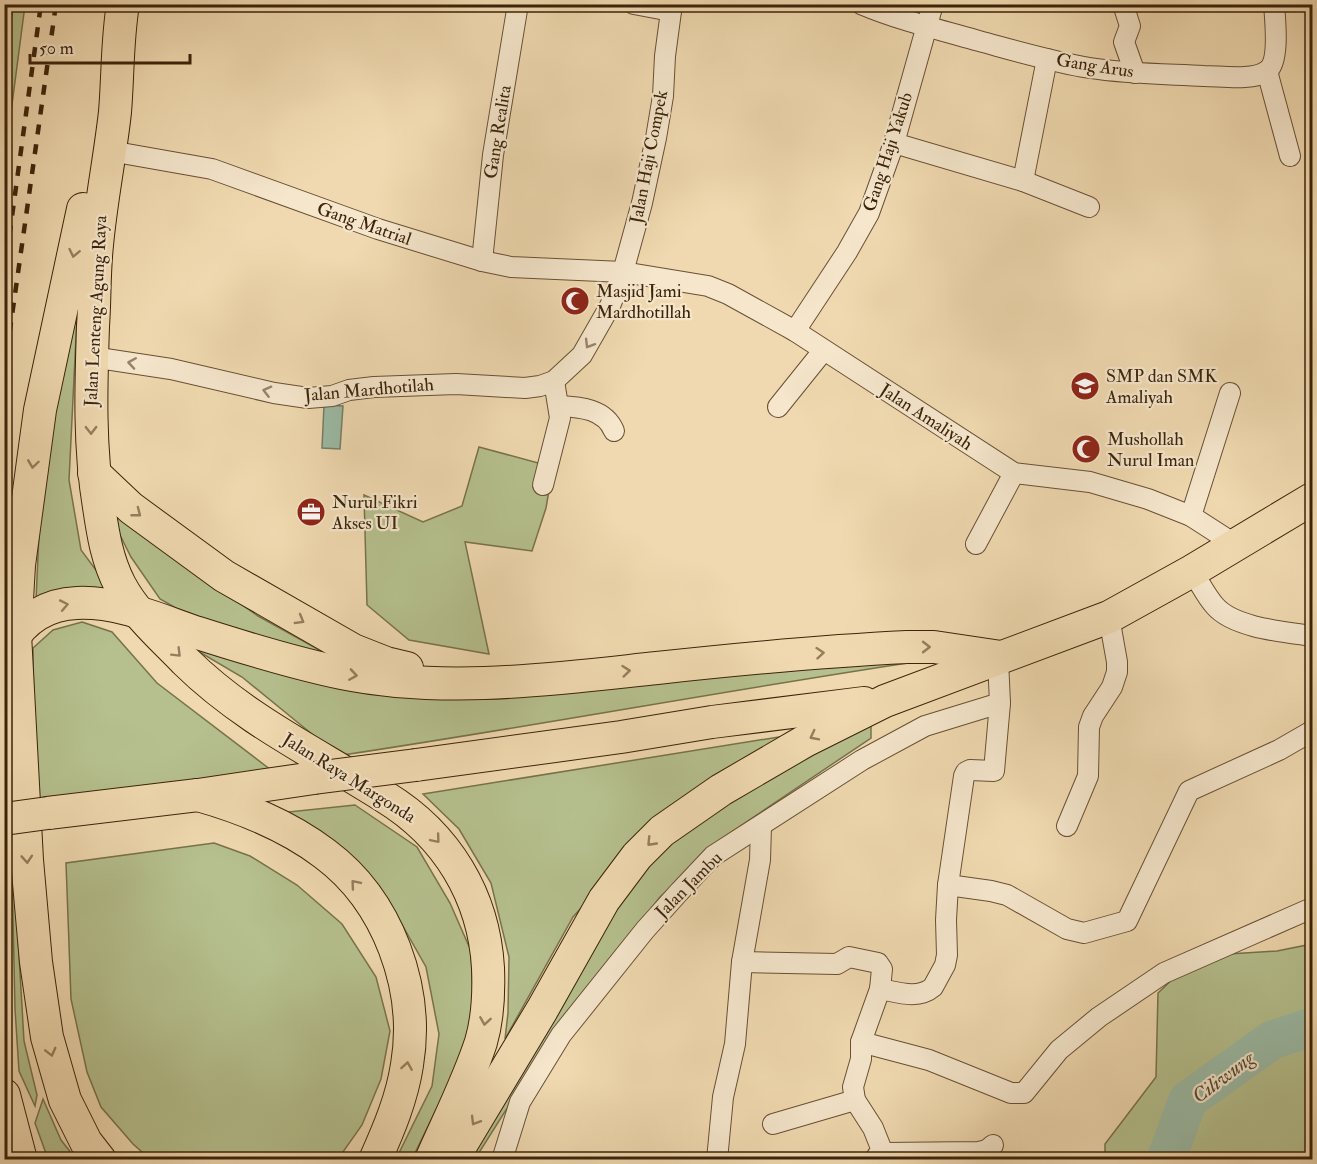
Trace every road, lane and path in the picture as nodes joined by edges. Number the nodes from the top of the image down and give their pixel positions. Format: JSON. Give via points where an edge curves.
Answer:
{"nodes":[{"id":1,"x":123,"y":4,"type":"edge"},
{"id":2,"x":518,"y":4,"type":"edge"},
{"id":3,"x":634,"y":4,"type":"edge"},
{"id":4,"x":861,"y":4,"type":"edge"},
{"id":5,"x":933,"y":4,"type":"edge"},
{"id":6,"x":1123,"y":4,"type":"edge"},
{"id":7,"x":1274,"y":4,"type":"edge"},
{"id":8,"x":672,"y":8,"type":"edge"},
{"id":9,"x":926,"y":27,"type":"junction"},
{"id":10,"x":118,"y":37,"type":"junction"},
{"id":11,"x":1047,"y":59,"type":"junction"},
{"id":12,"x":1267,"y":71,"type":"junction"},
{"id":13,"x":1135,"y":73,"type":"junction"},
{"id":14,"x":894,"y":143,"type":"junction"},
{"id":15,"x":110,"y":151,"type":"junction"},
{"id":16,"x":1290,"y":156,"type":"dead end"},
{"id":17,"x":1023,"y":181,"type":"junction"},
{"id":18,"x":1089,"y":207,"type":"dead end"},
{"id":19,"x":482,"y":261,"type":"junction"},
{"id":20,"x":623,"y":272,"type":"junction"},
{"id":21,"x":795,"y":331,"type":"junction"},
{"id":22,"x":824,"y":351,"type":"junction"},
{"id":23,"x":92,"y":357,"type":"junction"},
{"id":24,"x":554,"y":381,"type":"junction"},
{"id":25,"x":1230,"y":393,"type":"dead end"},
{"id":26,"x":559,"y":406,"type":"junction"},
{"id":27,"x":778,"y":407,"type":"dead end"},
{"id":28,"x":614,"y":431,"type":"dead end"},
{"id":29,"x":94,"y":473,"type":"junction"},
{"id":30,"x":1014,"y":473,"type":"junction"},
{"id":31,"x":543,"y":485,"type":"dead end"},
{"id":32,"x":1312,"y":499,"type":"edge"},
{"id":33,"x":1191,"y":516,"type":"junction"},
{"id":34,"x":976,"y":544,"type":"dead end"},
{"id":35,"x":1236,"y":545,"type":"junction"},
{"id":36,"x":1192,"y":571,"type":"junction"},
{"id":37,"x":136,"y":611,"type":"junction"},
{"id":38,"x":1109,"y":617,"type":"junction"},
{"id":39,"x":1312,"y":636,"type":"edge"},
{"id":40,"x":10,"y":644,"type":"edge"},
{"id":41,"x":1001,"y":659,"type":"junction"},
{"id":42,"x":568,"y":677,"type":"junction"},
{"id":43,"x":885,"y":701,"type":"junction"},
{"id":44,"x":1000,"y":703,"type":"junction"},
{"id":45,"x":1312,"y":730,"type":"edge"},
{"id":46,"x":198,"y":795,"type":"junction"},
{"id":47,"x":4,"y":819,"type":"edge"},
{"id":48,"x":761,"y":826,"type":"junction"},
{"id":49,"x":1067,"y":826,"type":"dead end"},
{"id":50,"x":948,"y":885,"type":"junction"},
{"id":51,"x":1312,"y":908,"type":"edge"},
{"id":52,"x":742,"y":962,"type":"junction"},
{"id":53,"x":880,"y":989,"type":"junction"},
{"id":54,"x":861,"y":1042,"type":"junction"},
{"id":55,"x":4,"y":1095,"type":"edge"},
{"id":56,"x":855,"y":1100,"type":"junction"},
{"id":57,"x":391,"y":1122,"type":"junction"},
{"id":58,"x":773,"y":1124,"type":"dead end"},
{"id":59,"x":993,"y":1145,"type":"dead end"},
{"id":60,"x":881,"y":1157,"type":"edge"},
{"id":61,"x":21,"y":1160,"type":"edge"},
{"id":62,"x":100,"y":1160,"type":"edge"},
{"id":63,"x":365,"y":1160,"type":"edge"},
{"id":64,"x":375,"y":1160,"type":"edge"},
{"id":65,"x":431,"y":1160,"type":"edge"},
{"id":66,"x":452,"y":1160,"type":"edge"},
{"id":67,"x":502,"y":1160,"type":"edge"},
{"id":68,"x":717,"y":1160,"type":"edge"}],
"edges":[{"from":1,"to":10,"type":"main road","name":"Jalan Lenteng Agung Raya"},
{"from":2,"to":19,"type":"street","name":"Gang Realita","via":[[496,136]]},
{"from":3,"to":8,"type":"street"},
{"from":4,"to":9,"type":"street","name":"Gang Arus"},
{"from":5,"to":9,"type":"street","name":"Gang Haji Yakub"},
{"from":6,"to":13,"type":"street","via":[[1130,26],[1124,42]]},
{"from":7,"to":12,"type":"street","via":[[1275,46],[1272,66]]},
{"from":8,"to":20,"type":"street","name":"Jalan Haji Compek","via":[[656,138]]},
{"from":9,"to":11,"type":"street","name":"Gang Arus"},
{"from":9,"to":14,"type":"street","name":"Gang Haji Yakub"},
{"from":10,"to":15,"type":"main road","name":"Jalan Lenteng Agung Raya"},
{"from":10,"to":40,"type":"main road","one_way":true,"via":[[102,94],[86,195],[40,410]]},
{"from":11,"to":13,"type":"street","name":"Gang Arus"},
{"from":11,"to":17,"type":"street"},
{"from":12,"to":13,"type":"street","name":"Gang Arus","via":[[1232,77]]},
{"from":12,"to":16,"type":"street"},
{"from":14,"to":17,"type":"street"},
{"from":14,"to":21,"type":"street","name":"Gang Haji Yakub","via":[[869,213]]},
{"from":15,"to":19,"type":"street","name":"Gang Matrial","via":[[220,171],[378,229]]},
{"from":15,"to":23,"type":"main road","name":"Jalan Lenteng Agung Raya","via":[[97,246]]},
{"from":17,"to":18,"type":"street"},
{"from":19,"to":20,"type":"street","name":"Gang Matrial","via":[[511,267]]},
{"from":20,"to":21,"type":"street","name":"Jalan Amaliyah","via":[[708,286]]},
{"from":20,"to":24,"type":"street","one_way":true,"via":[[610,306],[582,355]]},
{"from":21,"to":22,"type":"street","name":"Jalan Amaliyah"},
{"from":22,"to":27,"type":"street"},
{"from":22,"to":30,"type":"street","name":"Jalan Amaliyah"},
{"from":24,"to":23,"type":"street","name":"Jalan Mardhotilah","one_way":true,"via":[[525,387],[382,386],[308,398]]},
{"from":23,"to":29,"type":"main road","name":"Jalan Lenteng Agung Raya","one_way":true},
{"from":24,"to":26,"type":"street"},
{"from":25,"to":33,"type":"street"},
{"from":26,"to":28,"type":"street","via":[[604,416]]},
{"from":26,"to":31,"type":"street","via":[[560,418]]},
{"from":29,"to":37,"type":"main road","name":"Jalan Lenteng Agung Raya","via":[[108,556]]},
{"from":29,"to":42,"type":"main road","one_way":true,"via":[[131,508],[214,569],[352,650],[412,669]]},
{"from":30,"to":33,"type":"street","name":"Jalan Amaliyah","via":[[1090,482],[1148,498]]},
{"from":30,"to":34,"type":"street"},
{"from":32,"to":35,"type":"main road"},
{"from":33,"to":35,"type":"street","name":"Jalan Amaliyah"},
{"from":35,"to":36,"type":"main road"},
{"from":36,"to":38,"type":"main road"},
{"from":36,"to":39,"type":"street","via":[[1216,607],[1228,617]]},
{"from":40,"to":37,"type":"main road","one_way":true,"via":[[36,614],[62,605],[92,603]]},
{"from":37,"to":42,"type":"main road","one_way":true,"via":[[265,653],[378,679],[454,683]]},
{"from":37,"to":65,"type":"main road","name":"Jalan Raya Margonda","one_way":true,"via":[[206,682],[245,712],[415,817],[448,853],[467,884],[485,941],[489,980],[485,1023]]},
{"from":38,"to":41,"type":"main road"},
{"from":38,"to":49,"type":"street","via":[[1117,672],[1089,727],[1088,776]]},
{"from":40,"to":62,"type":"main road","one_way":true,"via":[[36,962],[47,1037],[65,1100],[86,1142]]},
{"from":42,"to":41,"type":"main road","one_way":true,"via":[[907,647],[934,646]]},
{"from":41,"to":43,"type":"main road"},
{"from":41,"to":44,"type":"street"},
{"from":43,"to":46,"type":"main road","bridge":true},
{"from":43,"to":66,"type":"main road","one_way":true,"via":[[805,741],[721,790],[662,831],[637,856],[604,900]]},
{"from":44,"to":48,"type":"street","name":"Jalan Jambu","via":[[925,726],[862,760]]},
{"from":44,"to":50,"type":"street","via":[[994,771],[969,770],[964,776]]},
{"from":45,"to":50,"type":"street","via":[[1279,750],[1189,791],[1127,921],[1084,933],[1066,929],[1007,895]]},
{"from":46,"to":47,"type":"main road","bridge":true},
{"from":57,"to":46,"type":"main road","one_way":true,"via":[[408,1063],[410,1022],[404,977],[380,919],[355,883],[327,855],[275,823]]},
{"from":48,"to":52,"type":"street","via":[[760,860]]},
{"from":48,"to":67,"type":"street","name":"Jalan Jambu","via":[[713,856],[645,930],[561,1035],[520,1102]]},
{"from":50,"to":53,"type":"street","via":[[947,960],[933,987],[915,995]]},
{"from":51,"to":54,"type":"street","via":[[1164,973],[1059,1050],[1024,1093],[1011,1093],[929,1060]]},
{"from":52,"to":53,"type":"street","via":[[837,964],[849,957],[878,963],[882,969]]},
{"from":52,"to":68,"type":"street","via":[[735,1044],[723,1097]]},
{"from":53,"to":54,"type":"street"},
{"from":54,"to":56,"type":"street","via":[[853,1087]]},
{"from":55,"to":61,"type":"main road"},
{"from":56,"to":58,"type":"street"},
{"from":56,"to":60,"type":"street","via":[[873,1128]]},
{"from":57,"to":63,"type":"main road"},
{"from":57,"to":64,"type":"main road"},
{"from":59,"to":60,"type":"street","via":[[979,1152]]}]}
